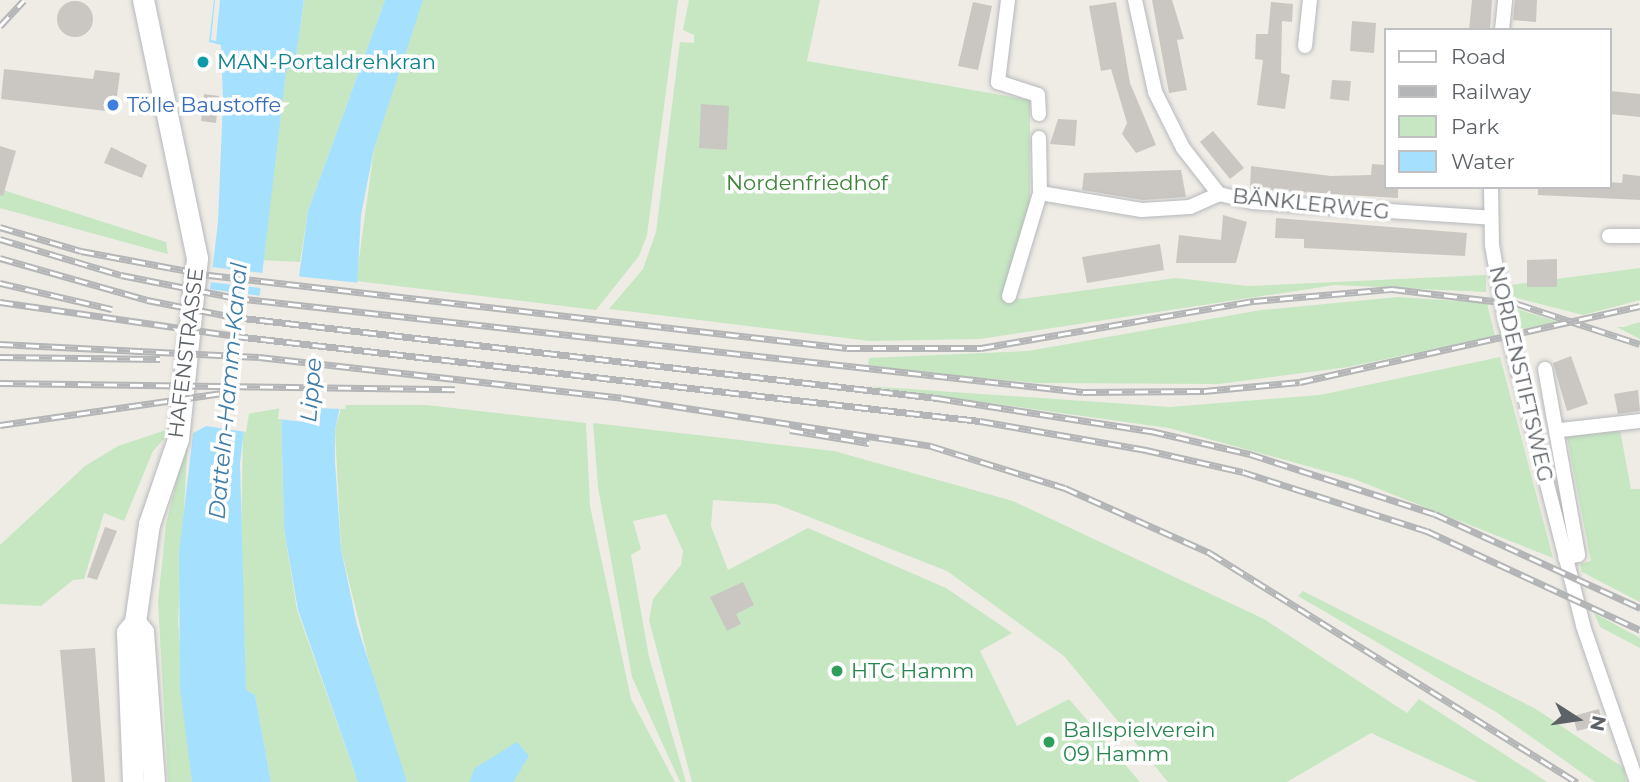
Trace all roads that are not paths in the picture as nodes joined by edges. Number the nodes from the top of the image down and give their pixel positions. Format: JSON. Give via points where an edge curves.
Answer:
{"nodes":[{"id":1,"x":143,"y":0,"type":"edge"},
{"id":2,"x":1008,"y":0,"type":"edge"},
{"id":3,"x":1135,"y":0,"type":"edge"},
{"id":4,"x":1310,"y":0,"type":"edge"},
{"id":5,"x":1504,"y":0,"type":"edge"},
{"id":6,"x":1502,"y":28,"type":"edge"},
{"id":7,"x":1305,"y":46,"type":"dead end"},
{"id":8,"x":1039,"y":114,"type":"dead end"},
{"id":9,"x":1039,"y":138,"type":"dead end"},
{"id":10,"x":1491,"y":189,"type":"edge"},
{"id":11,"x":1040,"y":193,"type":"junction"},
{"id":12,"x":1219,"y":194,"type":"junction"},
{"id":13,"x":1491,"y":218,"type":"junction"},
{"id":14,"x":1609,"y":236,"type":"dead end"},
{"id":15,"x":1640,"y":236,"type":"edge"},
{"id":16,"x":1009,"y":296,"type":"dead end"},
{"id":17,"x":1545,"y":369,"type":"dead end"},
{"id":18,"x":1640,"y":421,"type":"edge"},
{"id":19,"x":1560,"y":430,"type":"junction"},
{"id":20,"x":1565,"y":558,"type":"junction"},
{"id":21,"x":135,"y":622,"type":"junction"},
{"id":22,"x":133,"y":782,"type":"edge"},
{"id":23,"x":154,"y":782,"type":"edge"},
{"id":24,"x":1637,"y":782,"type":"edge"}],
"edges":[{"from":1,"to":21,"type":"main road","name":"HAFENSTRASSE","via":[[197,264],[177,439],[140,562]]},
{"from":2,"to":8,"type":"street","via":[[998,82],[1038,95]]},
{"from":3,"to":12,"type":"street","name":"BÄNKLERWEG","via":[[1155,92],[1184,148]]},
{"from":4,"to":7,"type":"street"},
{"from":5,"to":6,"type":"street"},
{"from":9,"to":11,"type":"street"},
{"from":10,"to":13,"type":"street","name":"NORDENSTIFTSWEG"},
{"from":11,"to":12,"type":"street","via":[[1142,210],[1190,207]]},
{"from":11,"to":16,"type":"street"},
{"from":12,"to":13,"type":"street","name":"BÄNKLERWEG","via":[[1252,202]]},
{"from":13,"to":20,"type":"street","name":"NORDENSTIFTSWEG","via":[[1505,319]]},
{"from":14,"to":15,"type":"street"},
{"from":17,"to":19,"type":"street","name":"NORDENSTIFTSWEG"},
{"from":18,"to":19,"type":"street"},
{"from":19,"to":20,"type":"street","name":"NORDENSTIFTSWEG","via":[[1578,555]]},
{"from":20,"to":24,"type":"street","name":"NORDENSTIFTSWEG"},
{"from":21,"to":22,"type":"main road","name":"HAFENSTRASSE","via":[[127,632]]},
{"from":21,"to":23,"type":"main road","name":"HAFENSTRASSE","via":[[143,632]]}]}
